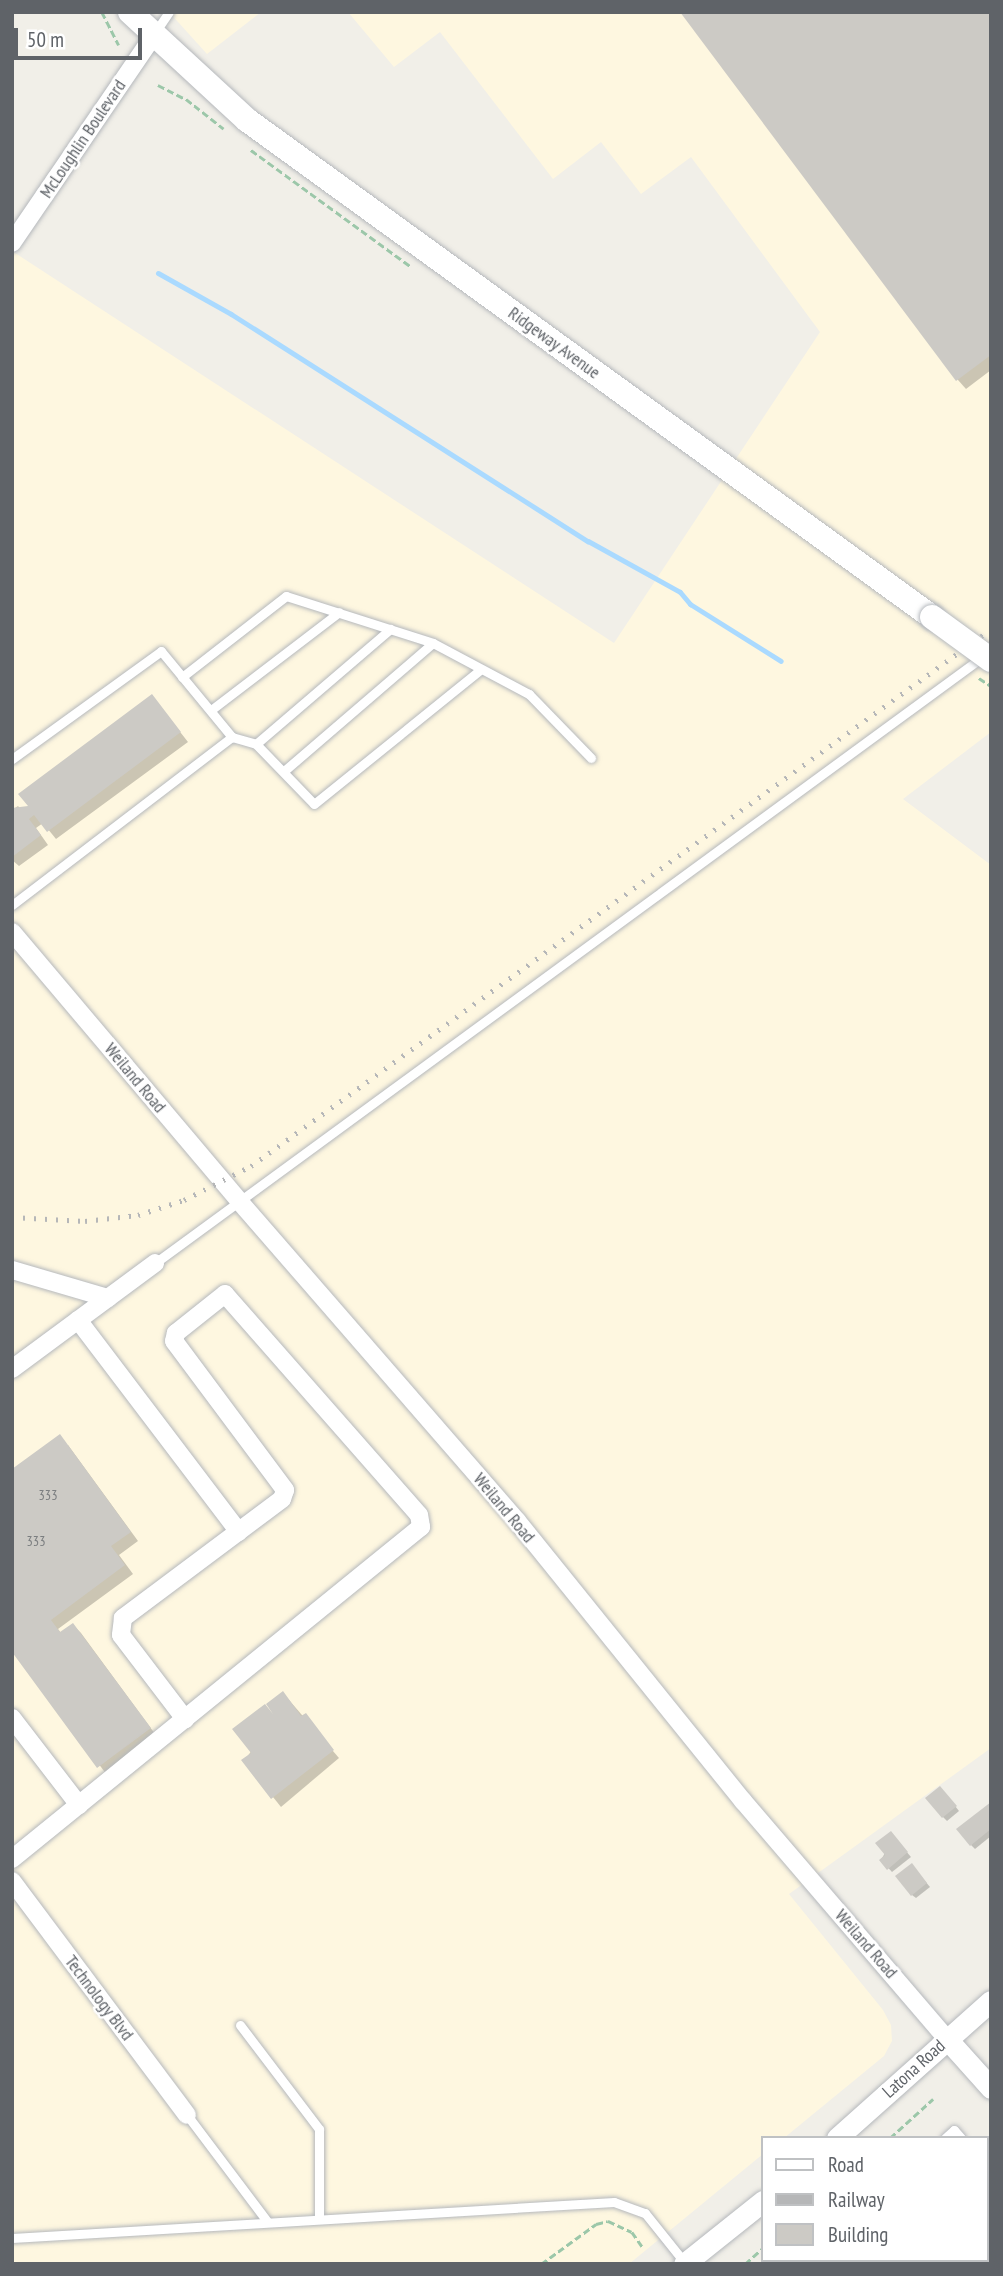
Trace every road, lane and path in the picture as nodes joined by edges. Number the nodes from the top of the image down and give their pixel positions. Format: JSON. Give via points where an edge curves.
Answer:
{"nodes":[{"id":1,"x":102,"y":12,"type":"edge"},
{"id":2,"x":131,"y":12,"type":"edge"},
{"id":3,"x":169,"y":12,"type":"edge"},
{"id":4,"x":153,"y":36,"type":"junction"},
{"id":5,"x":119,"y":46,"type":"dead end"},
{"id":6,"x":12,"y":243,"type":"edge"},
{"id":7,"x":339,"y":612,"type":"junction"},
{"id":8,"x":390,"y":629,"type":"junction"},
{"id":9,"x":433,"y":643,"type":"junction"},
{"id":10,"x":991,"y":651,"type":"edge"},
{"id":11,"x":991,"y":660,"type":"edge"},
{"id":12,"x":479,"y":671,"type":"junction"},
{"id":13,"x":182,"y":677,"type":"junction"},
{"id":14,"x":211,"y":710,"type":"junction"},
{"id":15,"x":232,"y":737,"type":"junction"},
{"id":16,"x":256,"y":744,"type":"junction"},
{"id":17,"x":591,"y":758,"type":"dead end"},
{"id":18,"x":12,"y":759,"type":"edge"},
{"id":19,"x":284,"y":771,"type":"junction"},
{"id":20,"x":12,"y":905,"type":"edge"},
{"id":21,"x":12,"y":932,"type":"edge"},
{"id":22,"x":239,"y":1202,"type":"junction"},
{"id":23,"x":155,"y":1263,"type":"joint"},
{"id":24,"x":12,"y":1270,"type":"edge"},
{"id":25,"x":108,"y":1298,"type":"junction"},
{"id":26,"x":78,"y":1320,"type":"junction"},
{"id":27,"x":12,"y":1369,"type":"edge"},
{"id":28,"x":239,"y":1531,"type":"junction"},
{"id":29,"x":12,"y":1718,"type":"edge"},
{"id":30,"x":184,"y":1719,"type":"junction"},
{"id":31,"x":79,"y":1805,"type":"junction"},
{"id":32,"x":12,"y":1859,"type":"edge"},
{"id":33,"x":12,"y":1881,"type":"edge"},
{"id":34,"x":991,"y":2001,"type":"edge"},
{"id":35,"x":240,"y":2025,"type":"dead end"},
{"id":36,"x":947,"y":2039,"type":"junction"},
{"id":37,"x":991,"y":2088,"type":"edge"},
{"id":38,"x":933,"y":2099,"type":"dead end"},
{"id":39,"x":187,"y":2115,"type":"joint"},
{"id":40,"x":839,"y":2136,"type":"edge"},
{"id":41,"x":892,"y":2136,"type":"edge"},
{"id":42,"x":762,"y":2202,"type":"edge"},
{"id":43,"x":319,"y":2218,"type":"junction"},
{"id":44,"x":267,"y":2221,"type":"junction"},
{"id":45,"x":12,"y":2238,"type":"edge"},
{"id":46,"x":643,"y":2248,"type":"dead end"},
{"id":47,"x":762,"y":2249,"type":"edge"},
{"id":48,"x":685,"y":2263,"type":"edge"},
{"id":49,"x":541,"y":2264,"type":"edge"},
{"id":50,"x":745,"y":2264,"type":"edge"}],
"edges":[{"from":1,"to":5,"type":"path"},
{"from":2,"to":4,"type":"main road","name":"Ridgeway Avenue"},
{"from":3,"to":4,"type":"lane"},
{"from":4,"to":6,"type":"street","name":"McLoughlin Boulevard"},
{"from":4,"to":11,"type":"main road","name":"Ridgeway Avenue","bridge":true,"via":[[265,133]]},
{"from":7,"to":8,"type":"lane"},
{"from":7,"to":13,"type":"lane","via":[[286,596]]},
{"from":7,"to":14,"type":"lane"},
{"from":8,"to":9,"type":"lane"},
{"from":8,"to":16,"type":"lane"},
{"from":9,"to":12,"type":"lane"},
{"from":9,"to":19,"type":"lane"},
{"from":10,"to":22,"type":"lane"},
{"from":12,"to":17,"type":"lane","via":[[529,694]]},
{"from":12,"to":19,"type":"lane","via":[[314,804]]},
{"from":13,"to":14,"type":"lane"},
{"from":13,"to":18,"type":"lane","via":[[161,652]]},
{"from":14,"to":15,"type":"lane"},
{"from":15,"to":16,"type":"lane"},
{"from":15,"to":20,"type":"lane"},
{"from":16,"to":19,"type":"lane"},
{"from":21,"to":22,"type":"street","name":"Weiland Road"},
{"from":22,"to":23,"type":"lane"},
{"from":22,"to":36,"type":"street","name":"Weiland Road","via":[[517,1521],[743,1801]]},
{"from":23,"to":25,"type":"street"},
{"from":24,"to":25,"type":"street"},
{"from":25,"to":26,"type":"street"},
{"from":26,"to":27,"type":"street"},
{"from":26,"to":28,"type":"street"},
{"from":28,"to":30,"type":"street","via":[[123,1618],[120,1625],[121,1635]]},
{"from":28,"to":30,"type":"street","via":[[282,1499],[285,1490],[174,1341],[176,1333],[222,1294],[229,1296],[419,1515],[421,1527]]},
{"from":29,"to":31,"type":"street"},
{"from":30,"to":31,"type":"street"},
{"from":31,"to":32,"type":"street"},
{"from":33,"to":39,"type":"street","name":"Technology Blvd"},
{"from":34,"to":36,"type":"street","name":"Latona Road"},
{"from":35,"to":43,"type":"lane","via":[[319,2129]]},
{"from":36,"to":37,"type":"street","name":"Weiland Road"},
{"from":36,"to":40,"type":"street","name":"Latona Road"},
{"from":38,"to":41,"type":"path"},
{"from":39,"to":44,"type":"lane"},
{"from":42,"to":48,"type":"street"},
{"from":43,"to":44,"type":"lane"},
{"from":43,"to":48,"type":"lane","via":[[623,2203],[645,2213]]},
{"from":44,"to":45,"type":"lane"},
{"from":46,"to":49,"type":"path","via":[[632,2232],[608,2221],[596,2224]]},
{"from":47,"to":50,"type":"path"}]}
